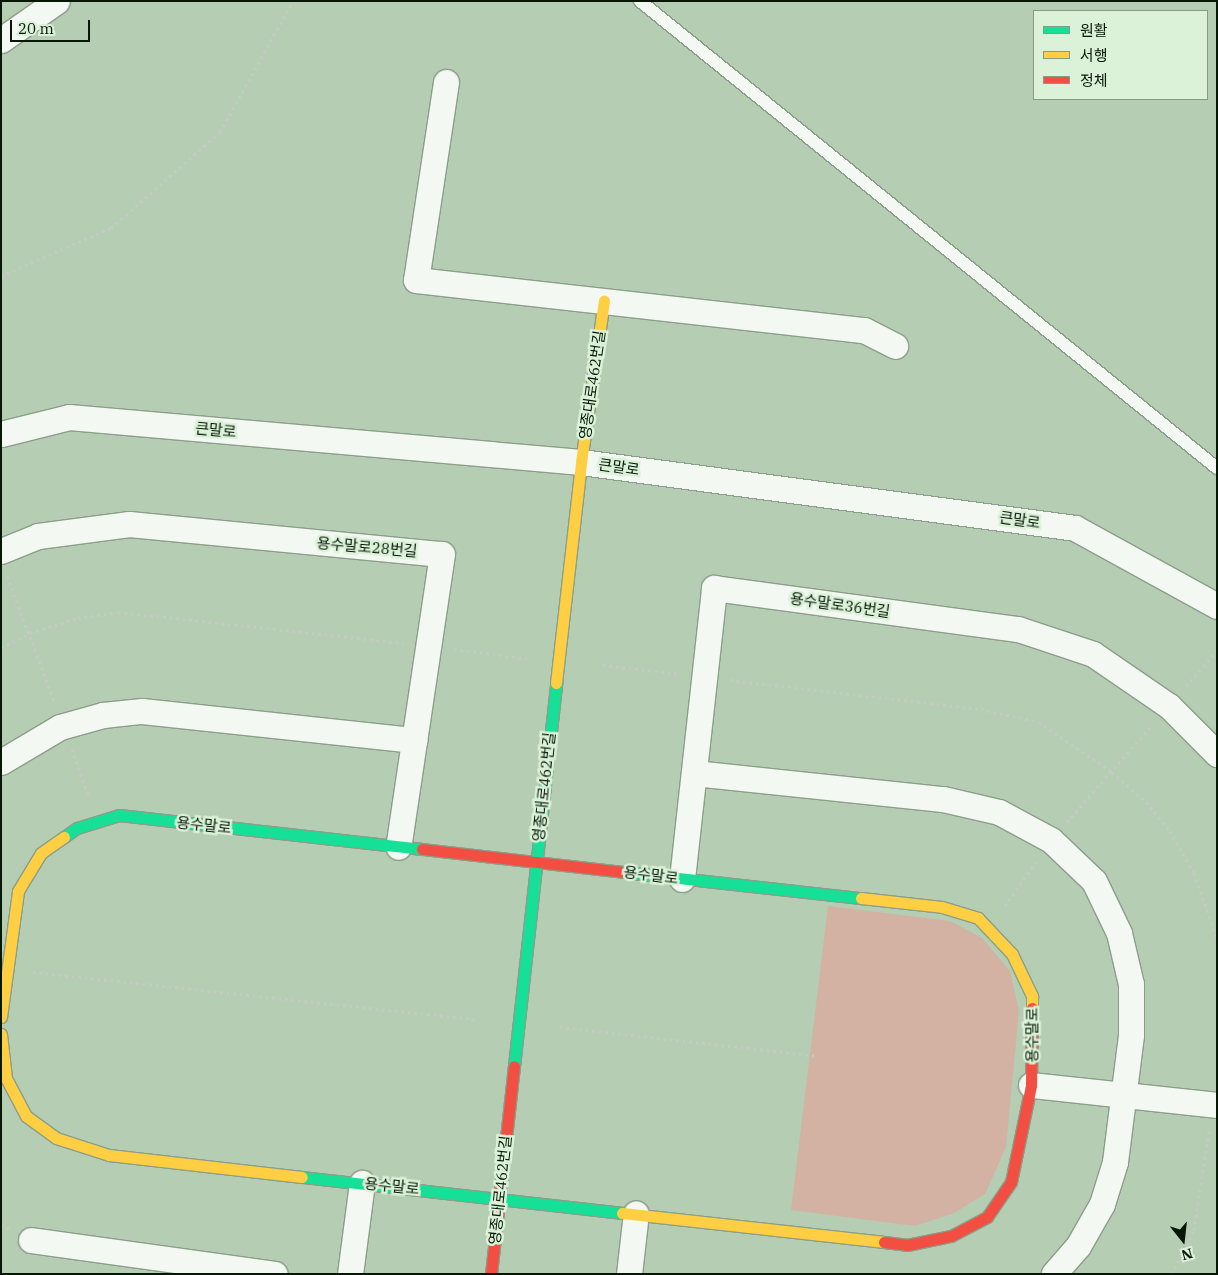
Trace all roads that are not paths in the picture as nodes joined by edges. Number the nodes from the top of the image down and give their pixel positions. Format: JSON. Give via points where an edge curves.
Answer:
{"nodes":[{"id":1,"x":57,"y":1,"type":"edge"},
{"id":2,"x":640,"y":1,"type":"edge"},
{"id":3,"x":1,"y":40,"type":"edge"},
{"id":4,"x":446,"y":82,"type":"dead end"},
{"id":5,"x":604,"y":301,"type":"junction"},
{"id":6,"x":895,"y":346,"type":"dead end"},
{"id":7,"x":1,"y":434,"type":"edge"},
{"id":8,"x":581,"y":462,"type":"junction"},
{"id":9,"x":1217,"y":468,"type":"edge"},
{"id":10,"x":3,"y":561,"type":"edge"},
{"id":11,"x":1217,"y":606,"type":"edge"},
{"id":12,"x":414,"y":740,"type":"junction"},
{"id":13,"x":1217,"y":754,"type":"edge"},
{"id":14,"x":1,"y":762,"type":"edge"},
{"id":15,"x":694,"y":773,"type":"junction"},
{"id":16,"x":398,"y":847,"type":"junction"},
{"id":17,"x":536,"y":862,"type":"junction"},
{"id":18,"x":682,"y":879,"type":"junction"},
{"id":19,"x":4,"y":969,"type":"edge"},
{"id":20,"x":1,"y":1017,"type":"edge"},
{"id":21,"x":1,"y":1034,"type":"edge"},
{"id":22,"x":1032,"y":1085,"type":"junction"},
{"id":23,"x":1125,"y":1095,"type":"junction"},
{"id":24,"x":1215,"y":1105,"type":"edge"},
{"id":25,"x":362,"y":1183,"type":"junction"},
{"id":26,"x":499,"y":1198,"type":"junction"},
{"id":27,"x":636,"y":1213,"type":"junction"},
{"id":28,"x":31,"y":1240,"type":"dead end"},
{"id":29,"x":275,"y":1274,"type":"edge"},
{"id":30,"x":350,"y":1274,"type":"edge"},
{"id":31,"x":491,"y":1274,"type":"edge"},
{"id":32,"x":629,"y":1274,"type":"edge"},
{"id":33,"x":1054,"y":1274,"type":"edge"}],
"edges":[{"from":1,"to":3,"type":"street"},
{"from":2,"to":9,"type":"lane"},
{"from":4,"to":5,"type":"street","via":[[416,280]]},
{"from":5,"to":6,"type":"street","via":[[864,330]]},
{"from":5,"to":8,"type":"street","name":"영종대로462번길"},
{"from":7,"to":8,"type":"street","name":"큰말로","via":[[69,417]]},
{"from":8,"to":11,"type":"street","name":"큰말로","via":[[1075,528]]},
{"from":8,"to":17,"type":"street","name":"영종대로462번길"},
{"from":10,"to":12,"type":"street","name":"용수말로28번길","via":[[38,536],[129,524],[442,554]]},
{"from":12,"to":14,"type":"street","via":[[142,711],[103,715],[60,726]]},
{"from":12,"to":16,"type":"street","name":"용수말로28번길"},
{"from":13,"to":15,"type":"street","name":"용수말로36번길","via":[[1169,706],[1094,654],[1018,629],[714,588]]},
{"from":15,"to":18,"type":"street","name":"용수말로36번길"},
{"from":15,"to":23,"type":"street","via":[[943,799],[999,812],[1051,840],[1094,881],[1120,933],[1131,984],[1131,1035]]},
{"from":16,"to":17,"type":"street","name":"용수말로"},
{"from":16,"to":19,"type":"street","name":"용수말로","via":[[119,816],[77,828],[41,853],[18,891]]},
{"from":17,"to":18,"type":"street","name":"용수말로"},
{"from":17,"to":26,"type":"street","name":"영종대로462번길"},
{"from":18,"to":22,"type":"street","name":"용수말로","via":[[942,908],[978,918],[1012,954],[1032,996]]},
{"from":19,"to":20,"type":"street","name":"용수말로"},
{"from":21,"to":25,"type":"street","name":"용수말로","via":[[6,1078],[26,1116],[56,1138],[109,1155]]},
{"from":22,"to":23,"type":"street"},
{"from":22,"to":27,"type":"street","name":"용수말로","via":[[1011,1182],[986,1217],[951,1236],[907,1245]]},
{"from":23,"to":24,"type":"street"},
{"from":23,"to":33,"type":"street","via":[[1115,1162],[1102,1204],[1078,1246]]},
{"from":25,"to":26,"type":"street","name":"용수말로"},
{"from":25,"to":30,"type":"street"},
{"from":26,"to":27,"type":"street","name":"용수말로"},
{"from":26,"to":31,"type":"street","name":"영종대로462번길"},
{"from":27,"to":32,"type":"street"},
{"from":28,"to":29,"type":"street"}]}
